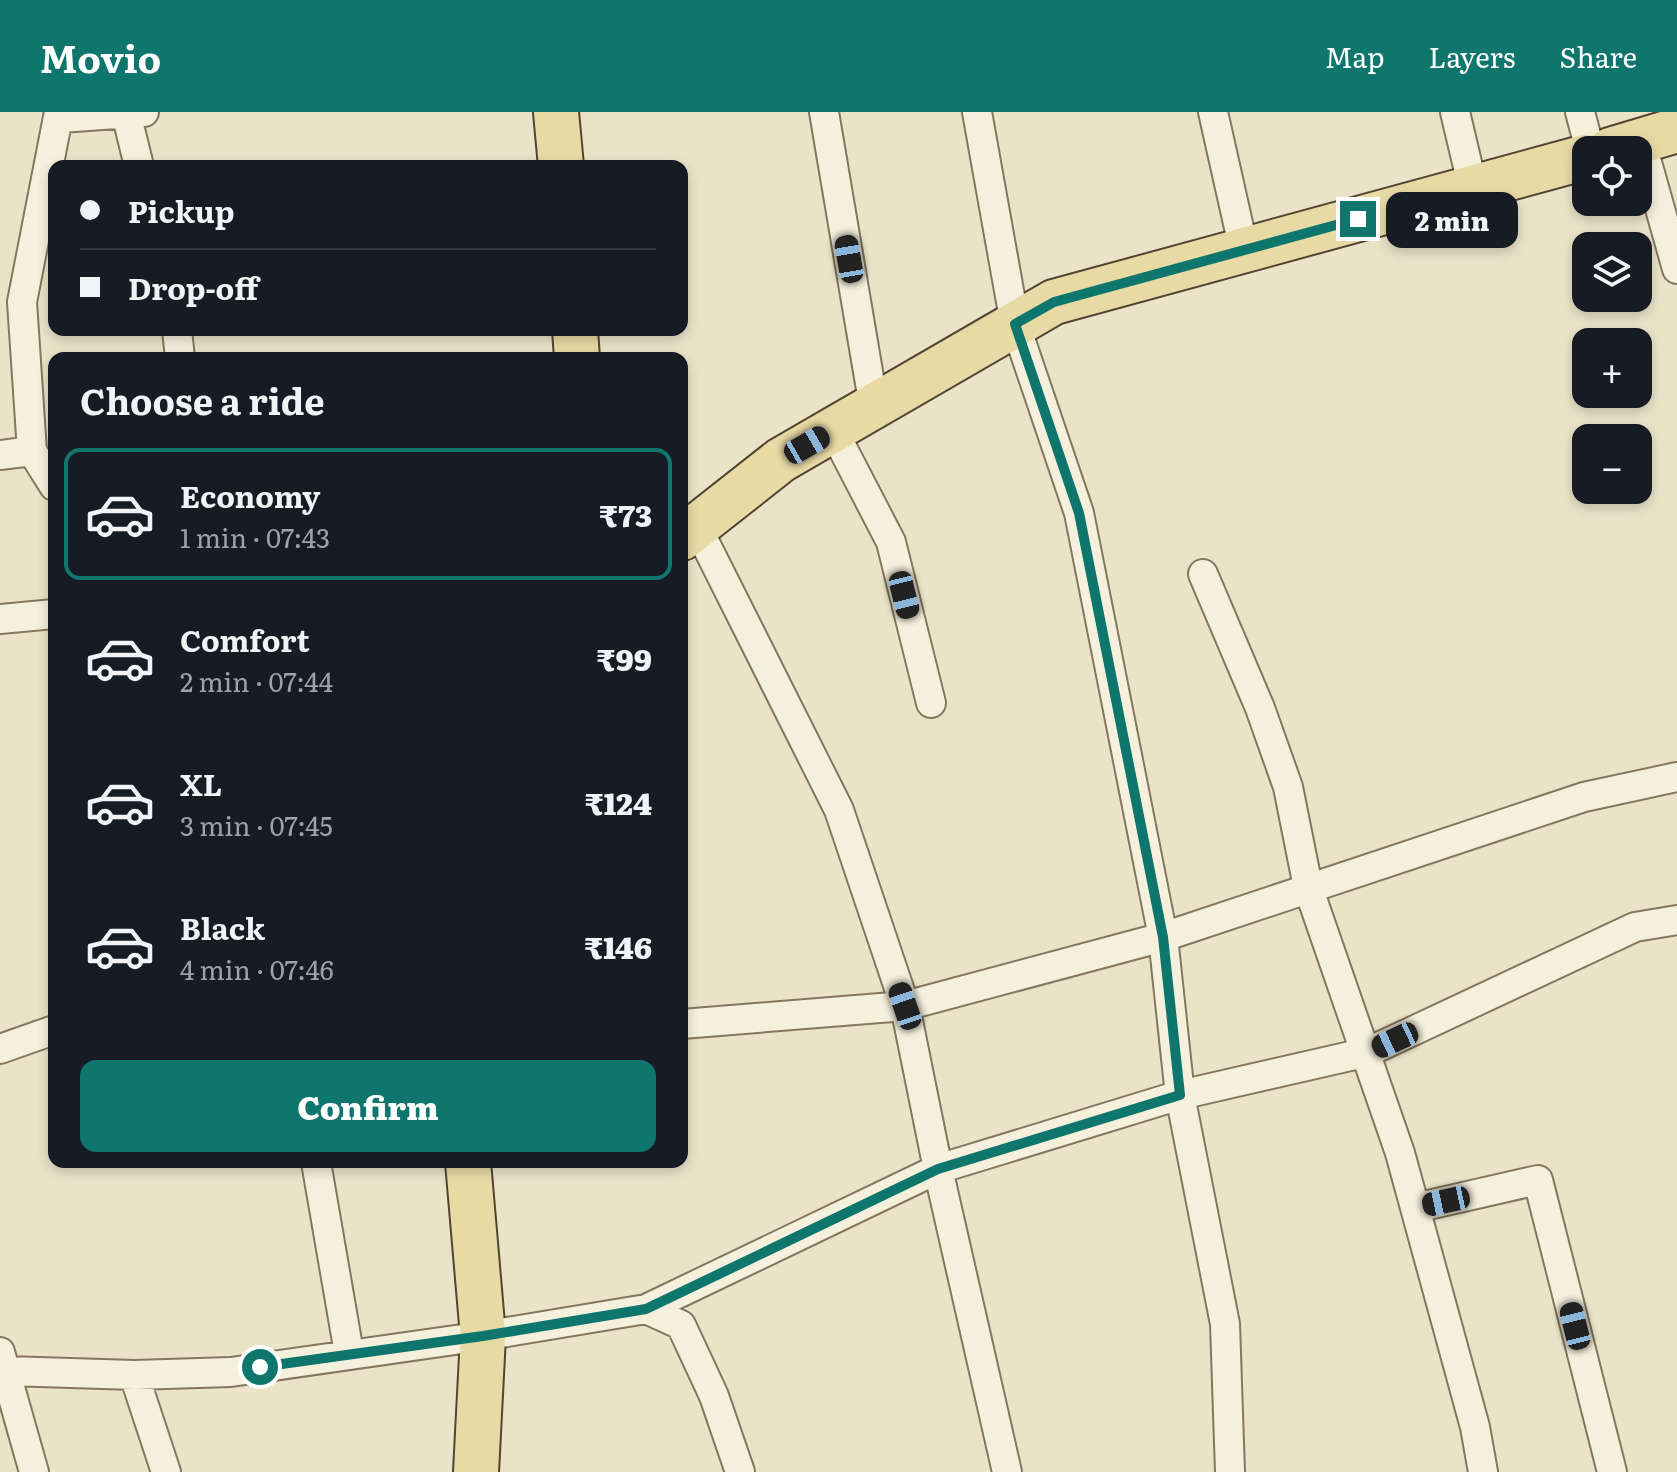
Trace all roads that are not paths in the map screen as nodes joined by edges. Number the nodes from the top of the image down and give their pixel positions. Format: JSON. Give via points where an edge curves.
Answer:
{"nodes":[{"id":1,"x":556,"y":112,"type":"edge"},
{"id":2,"x":824,"y":112,"type":"edge"},
{"id":3,"x":977,"y":112,"type":"edge"},
{"id":4,"x":1213,"y":112,"type":"edge"},
{"id":5,"x":1455,"y":112,"type":"edge"},
{"id":6,"x":1580,"y":112,"type":"edge"},
{"id":7,"x":135,"y":113,"type":"edge"},
{"id":8,"x":60,"y":115,"type":"edge"},
{"id":9,"x":1586,"y":136,"type":"edge"},
{"id":10,"x":51,"y":160,"type":"edge"},
{"id":11,"x":139,"y":160,"type":"edge"},
{"id":12,"x":560,"y":160,"type":"edge"},
{"id":13,"x":1572,"y":161,"type":"edge"},
{"id":14,"x":48,"y":174,"type":"edge"},
{"id":15,"x":1652,"y":175,"type":"edge"},
{"id":16,"x":1473,"y":188,"type":"junction"},
{"id":17,"x":1244,"y":250,"type":"junction"},
{"id":18,"x":1677,"y":269,"type":"edge"},
{"id":19,"x":1015,"y":324,"type":"junction"},
{"id":20,"x":874,"y":407,"type":"junction"},
{"id":21,"x":833,"y":430,"type":"junction"},
{"id":22,"x":32,"y":451,"type":"junction"},
{"id":23,"x":0,"y":455,"type":"edge"},
{"id":24,"x":48,"y":476,"type":"edge"},
{"id":25,"x":689,"y":533,"type":"edge"},
{"id":26,"x":1203,"y":574,"type":"dead end"},
{"id":27,"x":48,"y":615,"type":"edge"},
{"id":28,"x":0,"y":619,"type":"edge"},
{"id":29,"x":931,"y":703,"type":"dead end"},
{"id":30,"x":1677,"y":777,"type":"edge"},
{"id":31,"x":1308,"y":887,"type":"junction"},
{"id":32,"x":1677,"y":920,"type":"edge"},
{"id":33,"x":1163,"y":937,"type":"junction"},
{"id":34,"x":905,"y":1006,"type":"junction"},
{"id":35,"x":688,"y":1024,"type":"edge"},
{"id":36,"x":48,"y":1032,"type":"edge"},
{"id":37,"x":0,"y":1049,"type":"edge"},
{"id":38,"x":1368,"y":1052,"type":"junction"},
{"id":39,"x":1180,"y":1095,"type":"junction"},
{"id":40,"x":317,"y":1168,"type":"edge"},
{"id":41,"x":469,"y":1168,"type":"edge"},
{"id":42,"x":938,"y":1169,"type":"junction"},
{"id":43,"x":1415,"y":1208,"type":"junction"},
{"id":44,"x":646,"y":1309,"type":"junction"},
{"id":45,"x":483,"y":1336,"type":"junction"},
{"id":46,"x":349,"y":1353,"type":"junction"},
{"id":47,"x":4,"y":1362,"type":"edge"},
{"id":48,"x":134,"y":1375,"type":"junction"},
{"id":49,"x":34,"y":1472,"type":"edge"},
{"id":50,"x":166,"y":1472,"type":"edge"},
{"id":51,"x":476,"y":1472,"type":"edge"},
{"id":52,"x":740,"y":1472,"type":"edge"},
{"id":53,"x":1007,"y":1472,"type":"edge"},
{"id":54,"x":1230,"y":1472,"type":"edge"},
{"id":55,"x":1483,"y":1472,"type":"edge"},
{"id":56,"x":1612,"y":1472,"type":"edge"}],
"edges":[{"from":1,"to":12,"type":"main road"},
{"from":2,"to":20,"type":"street"},
{"from":3,"to":19,"type":"street"},
{"from":4,"to":17,"type":"street"},
{"from":5,"to":16,"type":"street"},
{"from":6,"to":9,"type":"street"},
{"from":7,"to":8,"type":"street"},
{"from":7,"to":11,"type":"street"},
{"from":8,"to":10,"type":"street"},
{"from":13,"to":16,"type":"main road"},
{"from":14,"to":22,"type":"street","via":[[22,302]]},
{"from":15,"to":18,"type":"street"},
{"from":16,"to":17,"type":"main road"},
{"from":17,"to":19,"type":"main road","via":[[1054,302]]},
{"from":19,"to":20,"type":"main road"},
{"from":19,"to":33,"type":"street","via":[[1079,513]]},
{"from":20,"to":21,"type":"main road"},
{"from":21,"to":25,"type":"main road","via":[[781,460]]},
{"from":21,"to":29,"type":"street","via":[[891,542]]},
{"from":22,"to":23,"type":"street"},
{"from":22,"to":24,"type":"street"},
{"from":25,"to":34,"type":"street","via":[[839,810]]},
{"from":26,"to":31,"type":"street","via":[[1288,787]]},
{"from":27,"to":28,"type":"street"},
{"from":30,"to":31,"type":"street","via":[[1584,797]]},
{"from":31,"to":33,"type":"street"},
{"from":31,"to":38,"type":"street"},
{"from":32,"to":38,"type":"street","via":[[1635,927]]},
{"from":33,"to":34,"type":"street"},
{"from":33,"to":39,"type":"street"},
{"from":34,"to":35,"type":"street"},
{"from":34,"to":42,"type":"street"},
{"from":36,"to":37,"type":"street"},
{"from":38,"to":39,"type":"street"},
{"from":38,"to":43,"type":"street"},
{"from":39,"to":42,"type":"street"},
{"from":39,"to":54,"type":"street","via":[[1225,1324]]},
{"from":40,"to":46,"type":"street"},
{"from":41,"to":45,"type":"main road"},
{"from":42,"to":44,"type":"street"},
{"from":42,"to":53,"type":"street"},
{"from":43,"to":55,"type":"street"},
{"from":43,"to":56,"type":"street","via":[[1538,1180]]},
{"from":44,"to":45,"type":"street"},
{"from":44,"to":52,"type":"street","via":[[681,1325],[714,1396]]},
{"from":45,"to":46,"type":"street"},
{"from":45,"to":51,"type":"main road"},
{"from":46,"to":48,"type":"street","via":[[231,1372]]},
{"from":47,"to":48,"type":"street"},
{"from":47,"to":49,"type":"street"},
{"from":48,"to":50,"type":"street"}]}
